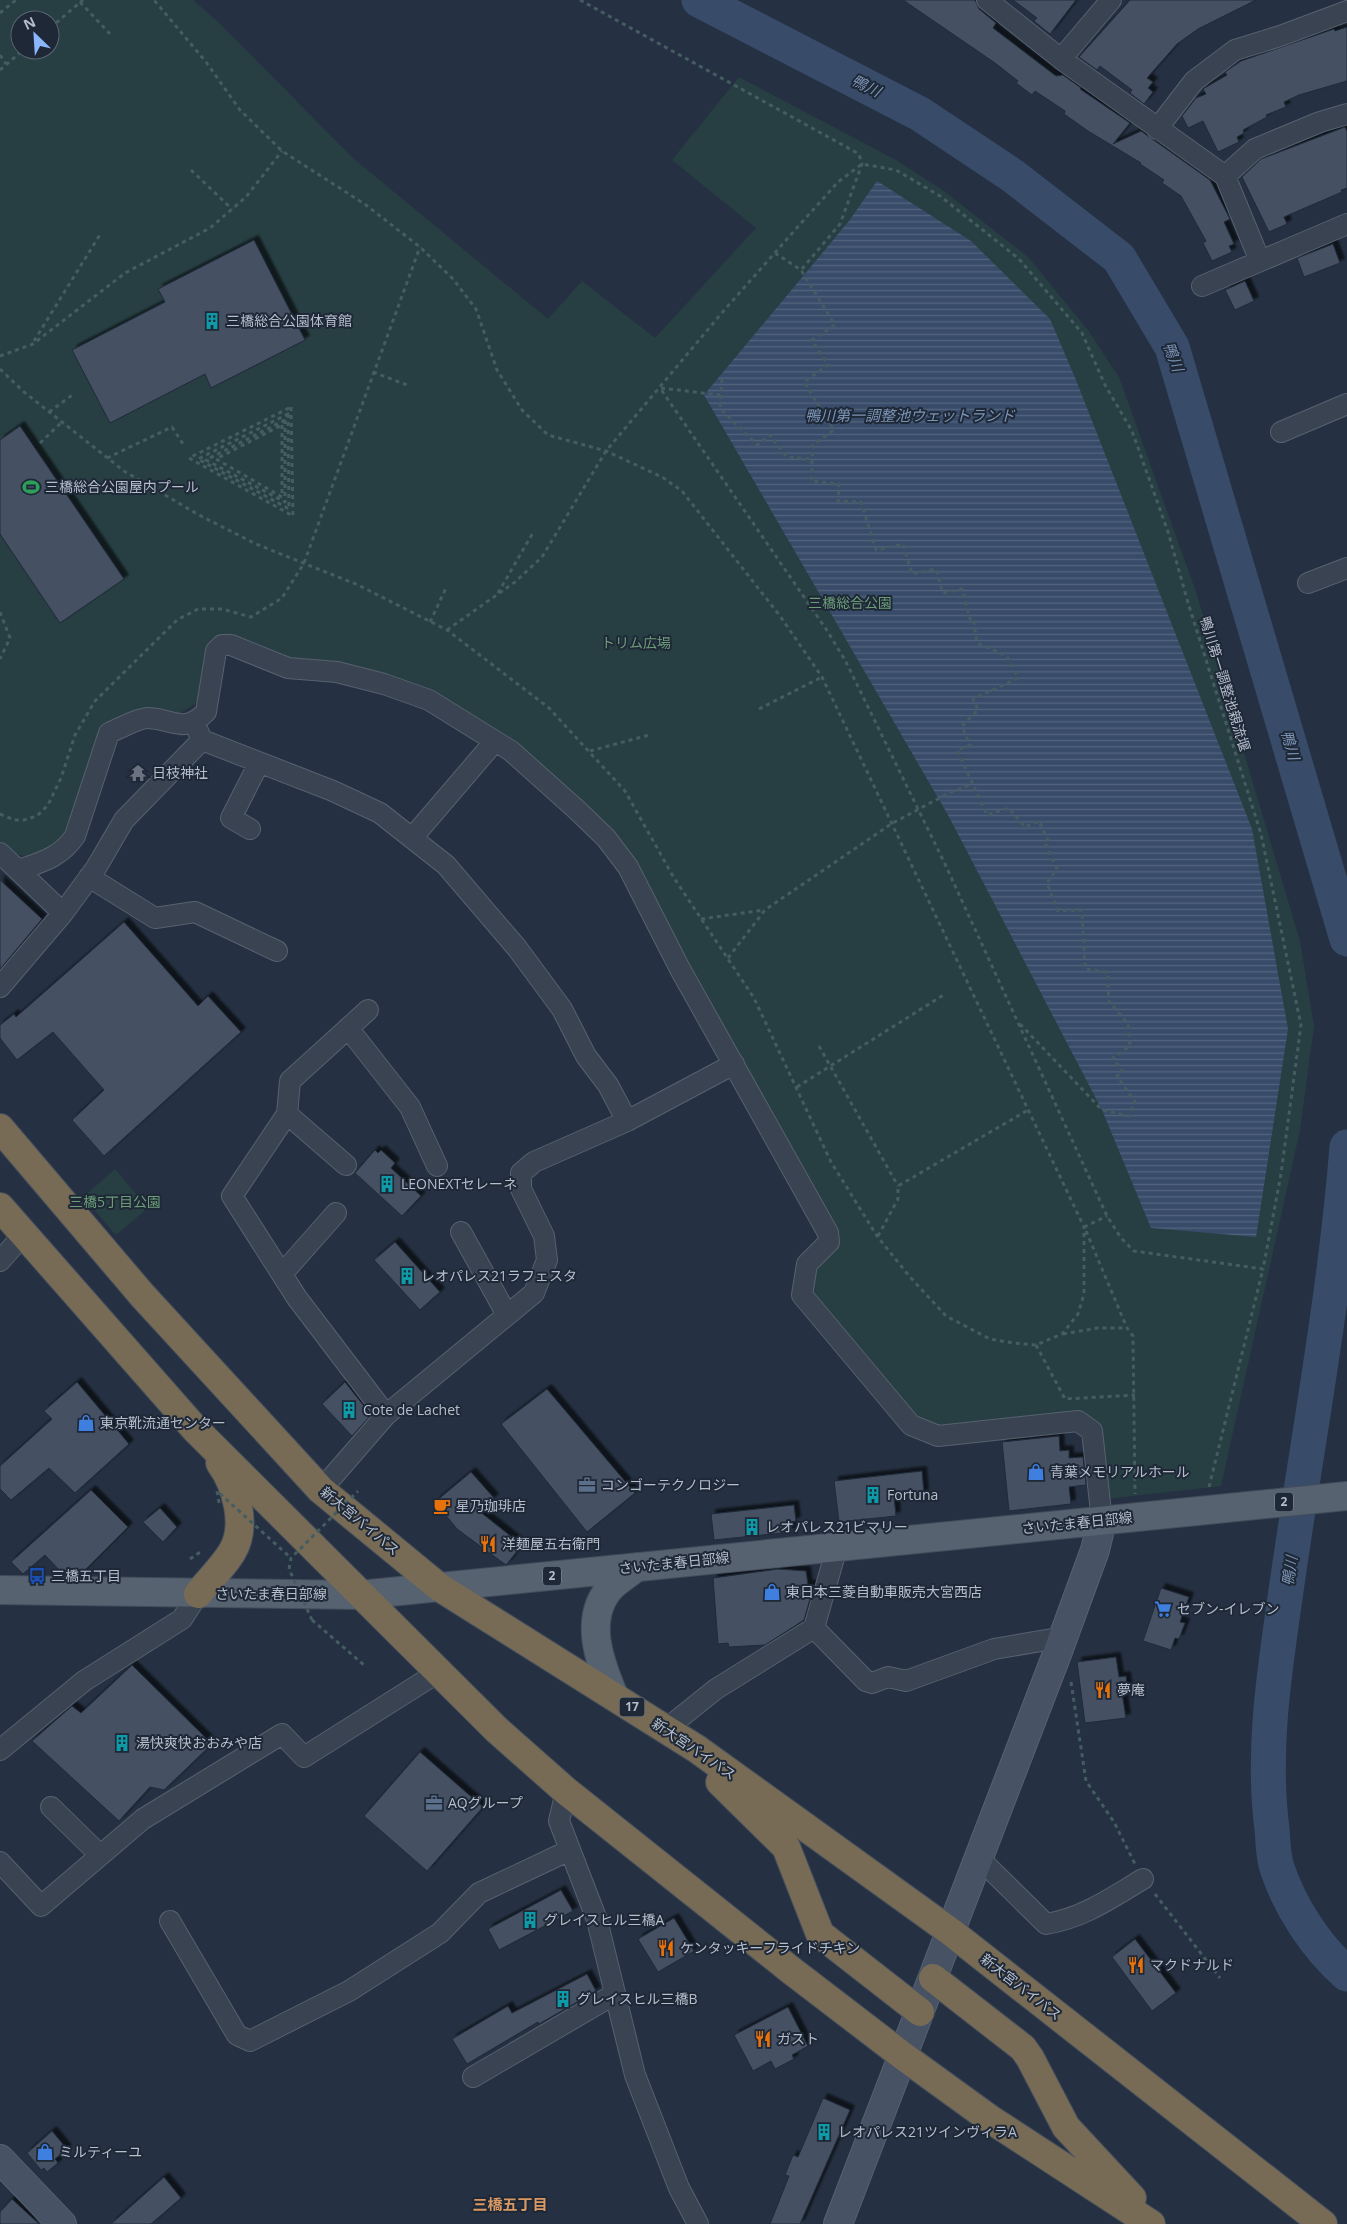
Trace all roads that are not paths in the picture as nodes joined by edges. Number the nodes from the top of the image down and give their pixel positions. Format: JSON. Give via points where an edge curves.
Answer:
{"nodes":[{"id":1,"x":987,"y":0,"type":"edge"},
{"id":2,"x":1105,"y":2,"type":"edge"},
{"id":3,"x":1347,"y":11,"type":"edge"},
{"id":4,"x":1061,"y":59,"type":"junction"},
{"id":5,"x":1347,"y":114,"type":"edge"},
{"id":6,"x":1157,"y":129,"type":"junction"},
{"id":7,"x":1225,"y":176,"type":"junction"},
{"id":8,"x":1347,"y":224,"type":"edge"},
{"id":9,"x":1260,"y":261,"type":"junction"},
{"id":10,"x":1202,"y":286,"type":"dead end"},
{"id":11,"x":1347,"y":404,"type":"edge"},
{"id":12,"x":1281,"y":432,"type":"dead end"},
{"id":13,"x":1347,"y":568,"type":"edge"},
{"id":14,"x":1308,"y":583,"type":"dead end"},
{"id":15,"x":194,"y":722,"type":"junction"},
{"id":16,"x":202,"y":740,"type":"junction"},
{"id":17,"x":495,"y":740,"type":"junction"},
{"id":18,"x":259,"y":764,"type":"junction"},
{"id":19,"x":250,"y":829,"type":"dead end"},
{"id":20,"x":412,"y":838,"type":"junction"},
{"id":21,"x":0,"y":853,"type":"edge"},
{"id":22,"x":19,"y":870,"type":"junction"},
{"id":23,"x":89,"y":878,"type":"junction"},
{"id":24,"x":63,"y":913,"type":"junction"},
{"id":25,"x":277,"y":951,"type":"dead end"},
{"id":26,"x":0,"y":988,"type":"edge"},
{"id":27,"x":368,"y":1010,"type":"dead end"},
{"id":28,"x":348,"y":1028,"type":"junction"},
{"id":29,"x":734,"y":1064,"type":"junction"},
{"id":30,"x":287,"y":1114,"type":"junction"},
{"id":31,"x":627,"y":1121,"type":"junction"},
{"id":32,"x":0,"y":1128,"type":"edge"},
{"id":33,"x":346,"y":1166,"type":"dead end"},
{"id":34,"x":437,"y":1166,"type":"dead end"},
{"id":35,"x":0,"y":1206,"type":"edge"},
{"id":36,"x":336,"y":1213,"type":"dead end"},
{"id":37,"x":461,"y":1232,"type":"dead end"},
{"id":38,"x":24,"y":1234,"type":"junction"},
{"id":39,"x":0,"y":1261,"type":"edge"},
{"id":40,"x":282,"y":1274,"type":"junction"},
{"id":41,"x":507,"y":1315,"type":"junction"},
{"id":42,"x":386,"y":1415,"type":"junction"},
{"id":43,"x":196,"y":1430,"type":"junction"},
{"id":44,"x":321,"y":1490,"type":"junction"},
{"id":45,"x":1347,"y":1496,"type":"edge"},
{"id":46,"x":1102,"y":1521,"type":"junction"},
{"id":47,"x":837,"y":1547,"type":"junction"},
{"id":48,"x":637,"y":1567,"type":"junction"},
{"id":49,"x":439,"y":1587,"type":"junction"},
{"id":50,"x":0,"y":1590,"type":"edge"},
{"id":51,"x":198,"y":1594,"type":"junction"},
{"id":52,"x":360,"y":1595,"type":"junction"},
{"id":53,"x":814,"y":1628,"type":"junction"},
{"id":54,"x":1060,"y":1646,"type":"junction"},
{"id":55,"x":438,"y":1673,"type":"junction"},
{"id":56,"x":614,"y":1696,"type":"junction"},
{"id":57,"x":666,"y":1729,"type":"junction"},
{"id":58,"x":4,"y":1739,"type":"edge"},
{"id":59,"x":566,"y":1791,"type":"junction"},
{"id":60,"x":51,"y":1807,"type":"dead end"},
{"id":61,"x":570,"y":1850,"type":"junction"},
{"id":62,"x":100,"y":1855,"type":"junction"},
{"id":63,"x":980,"y":1859,"type":"junction"},
{"id":64,"x":0,"y":1862,"type":"edge"},
{"id":65,"x":1142,"y":1879,"type":"road end"},
{"id":66,"x":170,"y":1922,"type":"dead end"},
{"id":67,"x":951,"y":1932,"type":"junction"},
{"id":68,"x":933,"y":1978,"type":"junction"},
{"id":69,"x":615,"y":1994,"type":"junction"},
{"id":70,"x":920,"y":2012,"type":"junction"},
{"id":71,"x":903,"y":2056,"type":"junction"},
{"id":72,"x":473,"y":2077,"type":"dead end"},
{"id":73,"x":0,"y":2159,"type":"edge"},
{"id":74,"x":62,"y":2224,"type":"edge"},
{"id":75,"x":698,"y":2224,"type":"edge"},
{"id":76,"x":838,"y":2224,"type":"edge"},
{"id":77,"x":1151,"y":2224,"type":"edge"},
{"id":78,"x":1157,"y":2224,"type":"edge"},
{"id":79,"x":1323,"y":2224,"type":"edge"}],
"edges":[{"from":1,"to":4,"type":"street"},
{"from":2,"to":4,"type":"street"},
{"from":3,"to":6,"type":"street","via":[[1235,50],[1194,81]]},
{"from":4,"to":6,"type":"street"},
{"from":5,"to":7,"type":"street","via":[[1255,149]]},
{"from":6,"to":7,"type":"street"},
{"from":7,"to":9,"type":"street"},
{"from":8,"to":9,"type":"street"},
{"from":9,"to":10,"type":"street"},
{"from":11,"to":12,"type":"street"},
{"from":13,"to":14,"type":"street"},
{"from":15,"to":16,"type":"street"},
{"from":15,"to":17,"type":"street","via":[[206,712],[216,651],[222,645],[231,645],[288,668],[337,672],[430,700]]},
{"from":15,"to":22,"type":"street","via":[[180,725],[147,717],[109,733],[75,836],[67,849]]},
{"from":16,"to":18,"type":"street"},
{"from":16,"to":23,"type":"street","via":[[124,820]]},
{"from":17,"to":20,"type":"street"},
{"from":17,"to":29,"type":"street","via":[[578,810],[606,838],[628,867]]},
{"from":18,"to":19,"type":"street","via":[[231,818]]},
{"from":18,"to":20,"type":"street","via":[[333,791],[380,813]]},
{"from":20,"to":31,"type":"street","via":[[446,865],[517,948],[562,1009],[586,1056],[608,1085]]},
{"from":21,"to":22,"type":"street"},
{"from":22,"to":24,"type":"street"},
{"from":23,"to":24,"type":"street"},
{"from":23,"to":25,"type":"street","via":[[155,918],[195,912]]},
{"from":24,"to":26,"type":"street"},
{"from":27,"to":28,"type":"street"},
{"from":28,"to":30,"type":"street","via":[[290,1081]]},
{"from":28,"to":34,"type":"street","via":[[410,1107]]},
{"from":29,"to":31,"type":"street"},
{"from":29,"to":46,"type":"street","via":[[828,1233],[829,1242],[807,1264],[802,1295],[911,1426],[938,1436],[1078,1421],[1086,1424],[1092,1430]]},
{"from":30,"to":33,"type":"street"},
{"from":30,"to":40,"type":"street","via":[[232,1196]]},
{"from":31,"to":41,"type":"street","via":[[534,1162],[521,1173],[522,1189],[544,1236],[547,1260],[534,1293]]},
{"from":32,"to":44,"type":"highway","name":"新大宮バイパス","number":"17","via":[[142,1295]]},
{"from":35,"to":38,"type":"highway"},
{"from":36,"to":40,"type":"street"},
{"from":37,"to":41,"type":"street"},
{"from":38,"to":39,"type":"street"},
{"from":38,"to":43,"type":"highway"},
{"from":40,"to":42,"type":"street"},
{"from":41,"to":42,"type":"street"},
{"from":42,"to":44,"type":"street"},
{"from":43,"to":51,"type":"highway","via":[[224,1468],[229,1507],[238,1536],[233,1551]]},
{"from":43,"to":52,"type":"highway"},
{"from":44,"to":49,"type":"highway","name":"新大宮バイパス","number":"17"},
{"from":45,"to":46,"type":"main road","name":"さいたま春日部線","number":"2"},
{"from":46,"to":47,"type":"main road","name":"さいたま春日部線","number":"2"},
{"from":46,"to":54,"type":"street","via":[[1097,1544]]},
{"from":47,"to":48,"type":"main road","name":"さいたま春日部線","number":"2"},
{"from":47,"to":53,"type":"street"},
{"from":48,"to":49,"type":"main road","name":"さいたま春日部線","number":"2"},
{"from":48,"to":56,"type":"main road","via":[[612,1586],[602,1602],[597,1622],[599,1660]]},
{"from":49,"to":52,"type":"main road","name":"さいたま春日部線","number":"2"},
{"from":49,"to":56,"type":"highway","name":"新大宮バイパス","number":"17"},
{"from":50,"to":51,"type":"main road","name":"さいたま春日部線","number":"2"},
{"from":51,"to":52,"type":"main road","name":"さいたま春日部線","number":"2"},
{"from":51,"to":58,"type":"street","via":[[182,1620],[84,1681]]},
{"from":52,"to":55,"type":"highway"},
{"from":53,"to":54,"type":"street","via":[[866,1681],[872,1683],[888,1677],[906,1681],[994,1649]]},
{"from":53,"to":57,"type":"street","via":[[716,1689]]},
{"from":54,"to":63,"type":"street"},
{"from":55,"to":59,"type":"highway"},
{"from":55,"to":62,"type":"street","via":[[304,1756],[282,1734],[143,1819]]},
{"from":56,"to":57,"type":"highway","name":"新大宮バイパス","number":"17"},
{"from":57,"to":67,"type":"highway","name":"新大宮バイパス","number":"17"},
{"from":57,"to":70,"type":"highway","via":[[786,1847],[820,1934]]},
{"from":59,"to":61,"type":"street","via":[[559,1821]]},
{"from":59,"to":71,"type":"highway"},
{"from":60,"to":62,"type":"street"},
{"from":61,"to":66,"type":"street","via":[[479,1893],[440,1934],[349,1991],[250,2041],[237,2035]]},
{"from":61,"to":69,"type":"street","via":[[598,1920]]},
{"from":62,"to":64,"type":"street","via":[[41,1906]]},
{"from":63,"to":65,"type":"street","via":[[1046,1924],[1067,1921],[1089,1912]]},
{"from":63,"to":67,"type":"street"},
{"from":67,"to":68,"type":"street"},
{"from":67,"to":79,"type":"highway","name":"新大宮バイパス","number":"17"},
{"from":68,"to":70,"type":"street"},
{"from":68,"to":78,"type":"highway","via":[[1023,2048],[1066,2127]]},
{"from":69,"to":72,"type":"street"},
{"from":69,"to":75,"type":"street","via":[[635,2075],[679,2188]]},
{"from":70,"to":71,"type":"street"},
{"from":71,"to":76,"type":"street"},
{"from":71,"to":77,"type":"highway","via":[[990,2118]]},
{"from":73,"to":74,"type":"street"}]}
